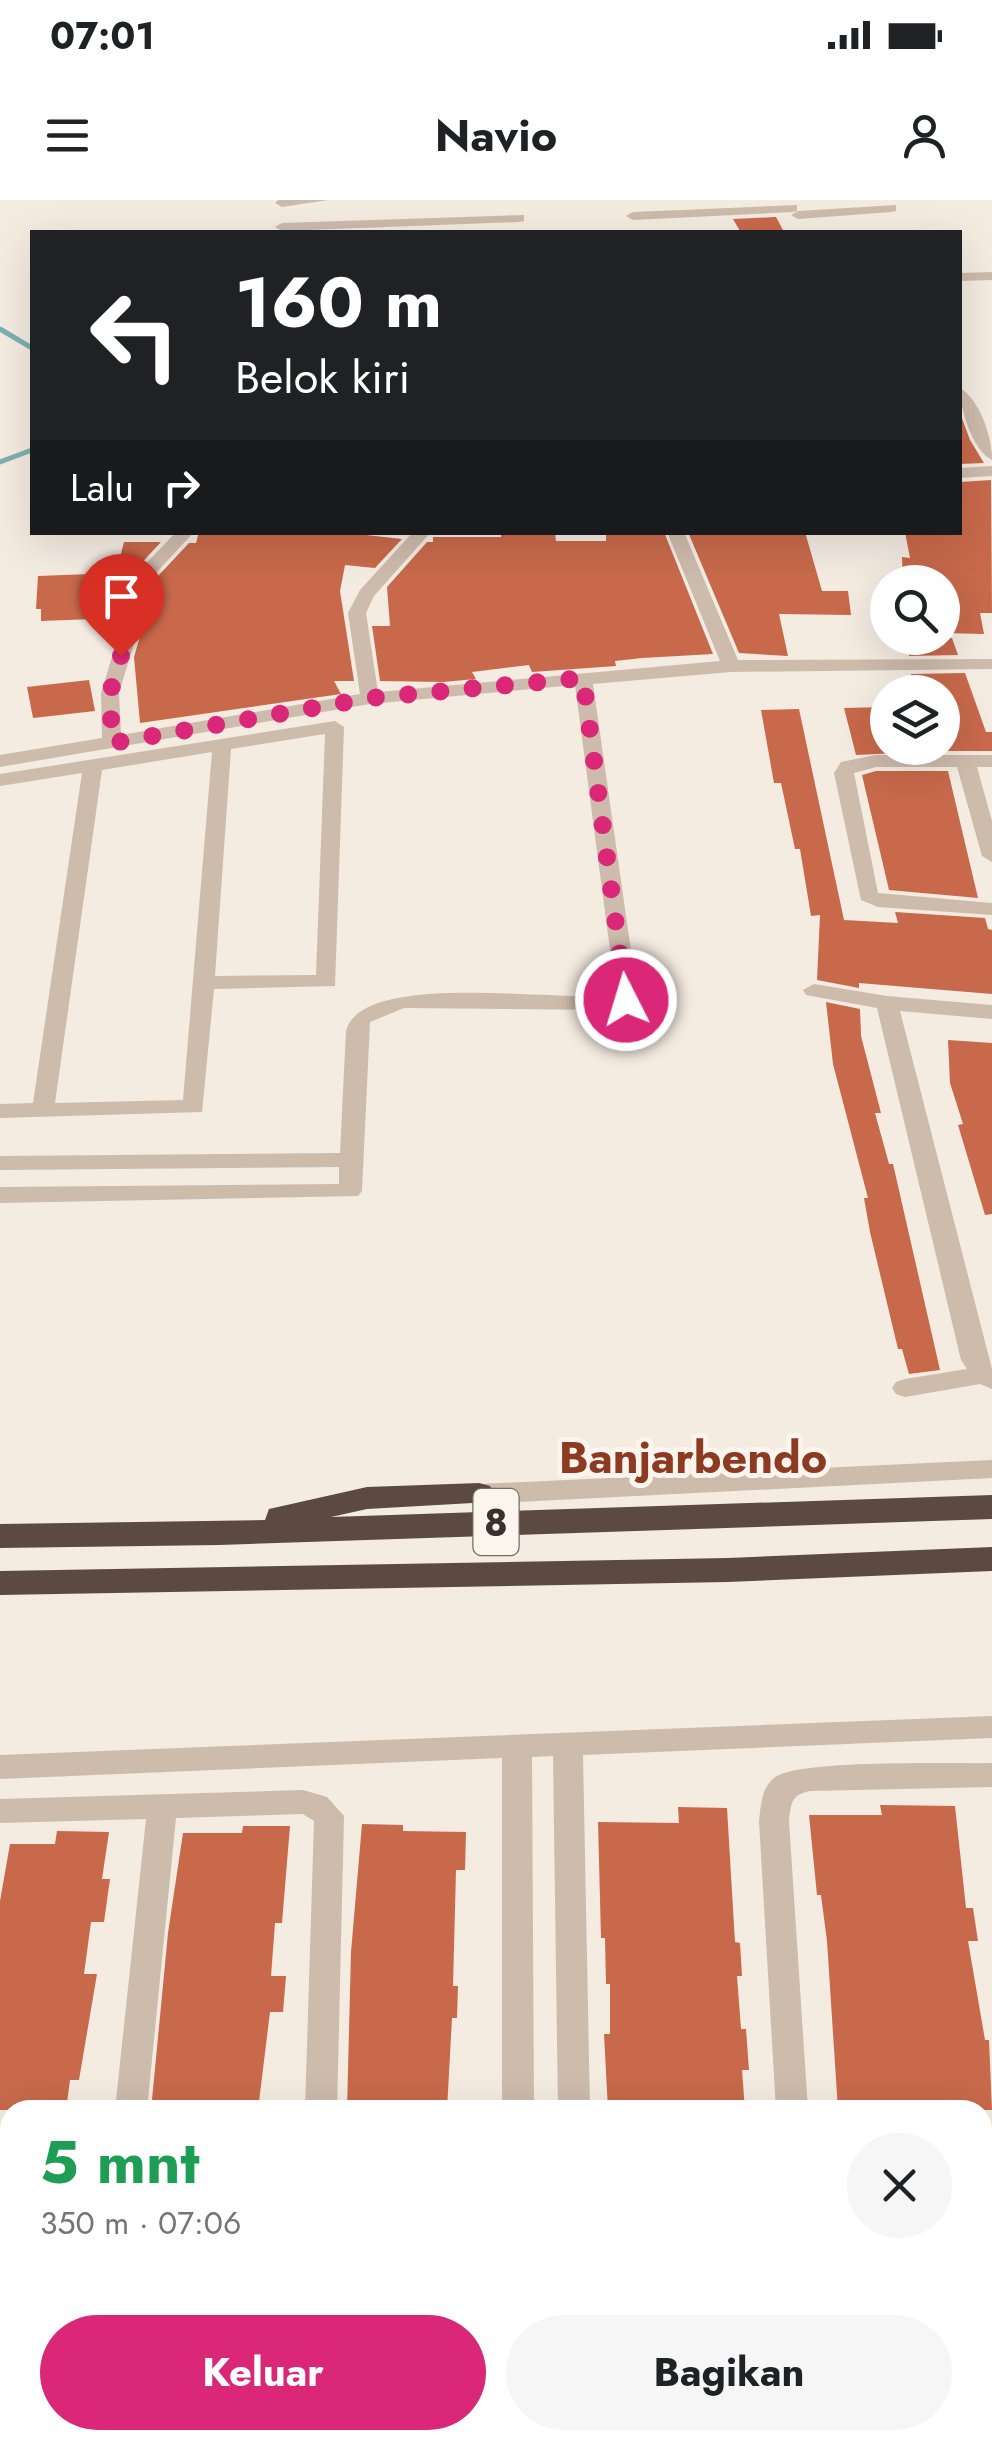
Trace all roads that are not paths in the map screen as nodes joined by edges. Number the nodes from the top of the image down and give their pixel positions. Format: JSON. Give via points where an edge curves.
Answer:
{"nodes":[{"id":1,"x":321,"y":200,"type":"edge"},
{"id":2,"x":281,"y":202,"type":"edge"},
{"id":3,"x":792,"y":208,"type":"edge"},
{"id":4,"x":892,"y":208,"type":"dead end"},
{"id":5,"x":633,"y":216,"type":"dead end"},
{"id":6,"x":520,"y":218,"type":"dead end"},
{"id":7,"x":281,"y":230,"type":"edge"},
{"id":8,"x":808,"y":230,"type":"edge"},
{"id":9,"x":992,"y":276,"type":"edge"},
{"id":10,"x":962,"y":277,"type":"edge"},
{"id":11,"x":962,"y":397,"type":"edge"},
{"id":12,"x":992,"y":456,"type":"edge"},
{"id":13,"x":992,"y":472,"type":"edge"},
{"id":14,"x":962,"y":473,"type":"edge"},
{"id":15,"x":183,"y":535,"type":"edge"},
{"id":16,"x":420,"y":535,"type":"edge"},
{"id":17,"x":676,"y":535,"type":"edge"},
{"id":18,"x":992,"y":664,"type":"edge"},
{"id":19,"x":732,"y":666,"type":"junction"},
{"id":20,"x":583,"y":678,"type":"junction"},
{"id":21,"x":370,"y":698,"type":"junction"},
{"id":22,"x":112,"y":743,"type":"junction"},
{"id":23,"x":222,"y":745,"type":"junction"},
{"id":24,"x":965,"y":760,"type":"junction"},
{"id":25,"x":0,"y":761,"type":"edge"},
{"id":26,"x":992,"y":761,"type":"edge"},
{"id":27,"x":94,"y":766,"type":"junction"},
{"id":28,"x":0,"y":780,"type":"edge"},
{"id":29,"x":992,"y":856,"type":"edge"},
{"id":30,"x":992,"y":909,"type":"edge"},
{"id":31,"x":203,"y":983,"type":"junction"},
{"id":32,"x":814,"y":990,"type":"dead end"},
{"id":33,"x":887,"y":1003,"type":"junction"},
{"id":34,"x":992,"y":1012,"type":"edge"},
{"id":35,"x":43,"y":1110,"type":"junction"},
{"id":36,"x":0,"y":1111,"type":"edge"},
{"id":37,"x":350,"y":1160,"type":"junction"},
{"id":38,"x":0,"y":1163,"type":"edge"},
{"id":39,"x":0,"y":1195,"type":"edge"},
{"id":40,"x":988,"y":1378,"type":"edge"},
{"id":41,"x":906,"y":1388,"type":"dead end"},
{"id":42,"x":992,"y":1469,"type":"edge"},
{"id":43,"x":478,"y":1494,"type":"joint"},
{"id":44,"x":992,"y":1507,"type":"edge"},
{"id":45,"x":219,"y":1533,"type":"junction"},
{"id":46,"x":0,"y":1536,"type":"edge"},
{"id":47,"x":992,"y":1559,"type":"edge"},
{"id":48,"x":0,"y":1583,"type":"edge"},
{"id":49,"x":992,"y":1727,"type":"edge"},
{"id":50,"x":568,"y":1746,"type":"junction"},
{"id":51,"x":516,"y":1747,"type":"junction"},
{"id":52,"x":0,"y":1767,"type":"edge"},
{"id":53,"x":992,"y":1775,"type":"edge"},
{"id":54,"x":162,"y":1806,"type":"junction"},
{"id":55,"x":0,"y":1811,"type":"edge"},
{"id":56,"x":132,"y":2100,"type":"edge"},
{"id":57,"x":322,"y":2100,"type":"edge"},
{"id":58,"x":518,"y":2100,"type":"edge"},
{"id":59,"x":574,"y":2100,"type":"edge"},
{"id":60,"x":791,"y":2100,"type":"edge"}],
"edges":[{"from":1,"to":2,"type":"street"},
{"from":2,"to":7,"type":"street"},
{"from":3,"to":4,"type":"street"},
{"from":3,"to":5,"type":"street"},
{"from":3,"to":8,"type":"street"},
{"from":6,"to":7,"type":"street"},
{"from":9,"to":10,"type":"street"},
{"from":11,"to":12,"type":"street"},
{"from":13,"to":14,"type":"street"},
{"from":15,"to":22,"type":"street","via":[[146,572],[110,693]]},
{"from":16,"to":21,"type":"street","via":[[356,613]]},
{"from":17,"to":19,"type":"street"},
{"from":18,"to":19,"type":"street"},
{"from":19,"to":20,"type":"street"},
{"from":20,"to":21,"type":"street"},
{"from":20,"to":37,"type":"street","via":[[626,1000],[402,1001],[378,1007],[356,1031]]},
{"from":21,"to":22,"type":"street"},
{"from":22,"to":25,"type":"street"},
{"from":23,"to":27,"type":"street"},
{"from":23,"to":31,"type":"street"},
{"from":23,"to":31,"type":"street","via":[[335,728],[327,981]]},
{"from":24,"to":26,"type":"street"},
{"from":24,"to":29,"type":"street"},
{"from":24,"to":30,"type":"street","via":[[848,766],[864,891],[878,900]]},
{"from":27,"to":28,"type":"street"},
{"from":27,"to":35,"type":"street"},
{"from":31,"to":35,"type":"street","via":[[194,1108]]},
{"from":32,"to":33,"type":"street"},
{"from":33,"to":34,"type":"street"},
{"from":33,"to":40,"type":"street","via":[[974,1360]]},
{"from":35,"to":36,"type":"street"},
{"from":37,"to":38,"type":"street"},
{"from":37,"to":39,"type":"street","via":[[350,1191]]},
{"from":40,"to":41,"type":"street"},
{"from":42,"to":43,"type":"street"},
{"from":43,"to":45,"type":"highway","via":[[367,1498]]},
{"from":44,"to":45,"type":"highway","number":"8"},
{"from":45,"to":46,"type":"highway","number":"8"},
{"from":47,"to":48,"type":"highway","number":"8"},
{"from":49,"to":50,"type":"street"},
{"from":50,"to":51,"type":"street"},
{"from":50,"to":59,"type":"street"},
{"from":51,"to":52,"type":"street"},
{"from":51,"to":58,"type":"street"},
{"from":53,"to":60,"type":"street","via":[[810,1780],[786,1784],[777,1796]]},
{"from":54,"to":55,"type":"street"},
{"from":54,"to":56,"type":"street"},
{"from":54,"to":57,"type":"street","via":[[303,1802],[329,1816]]}]}
